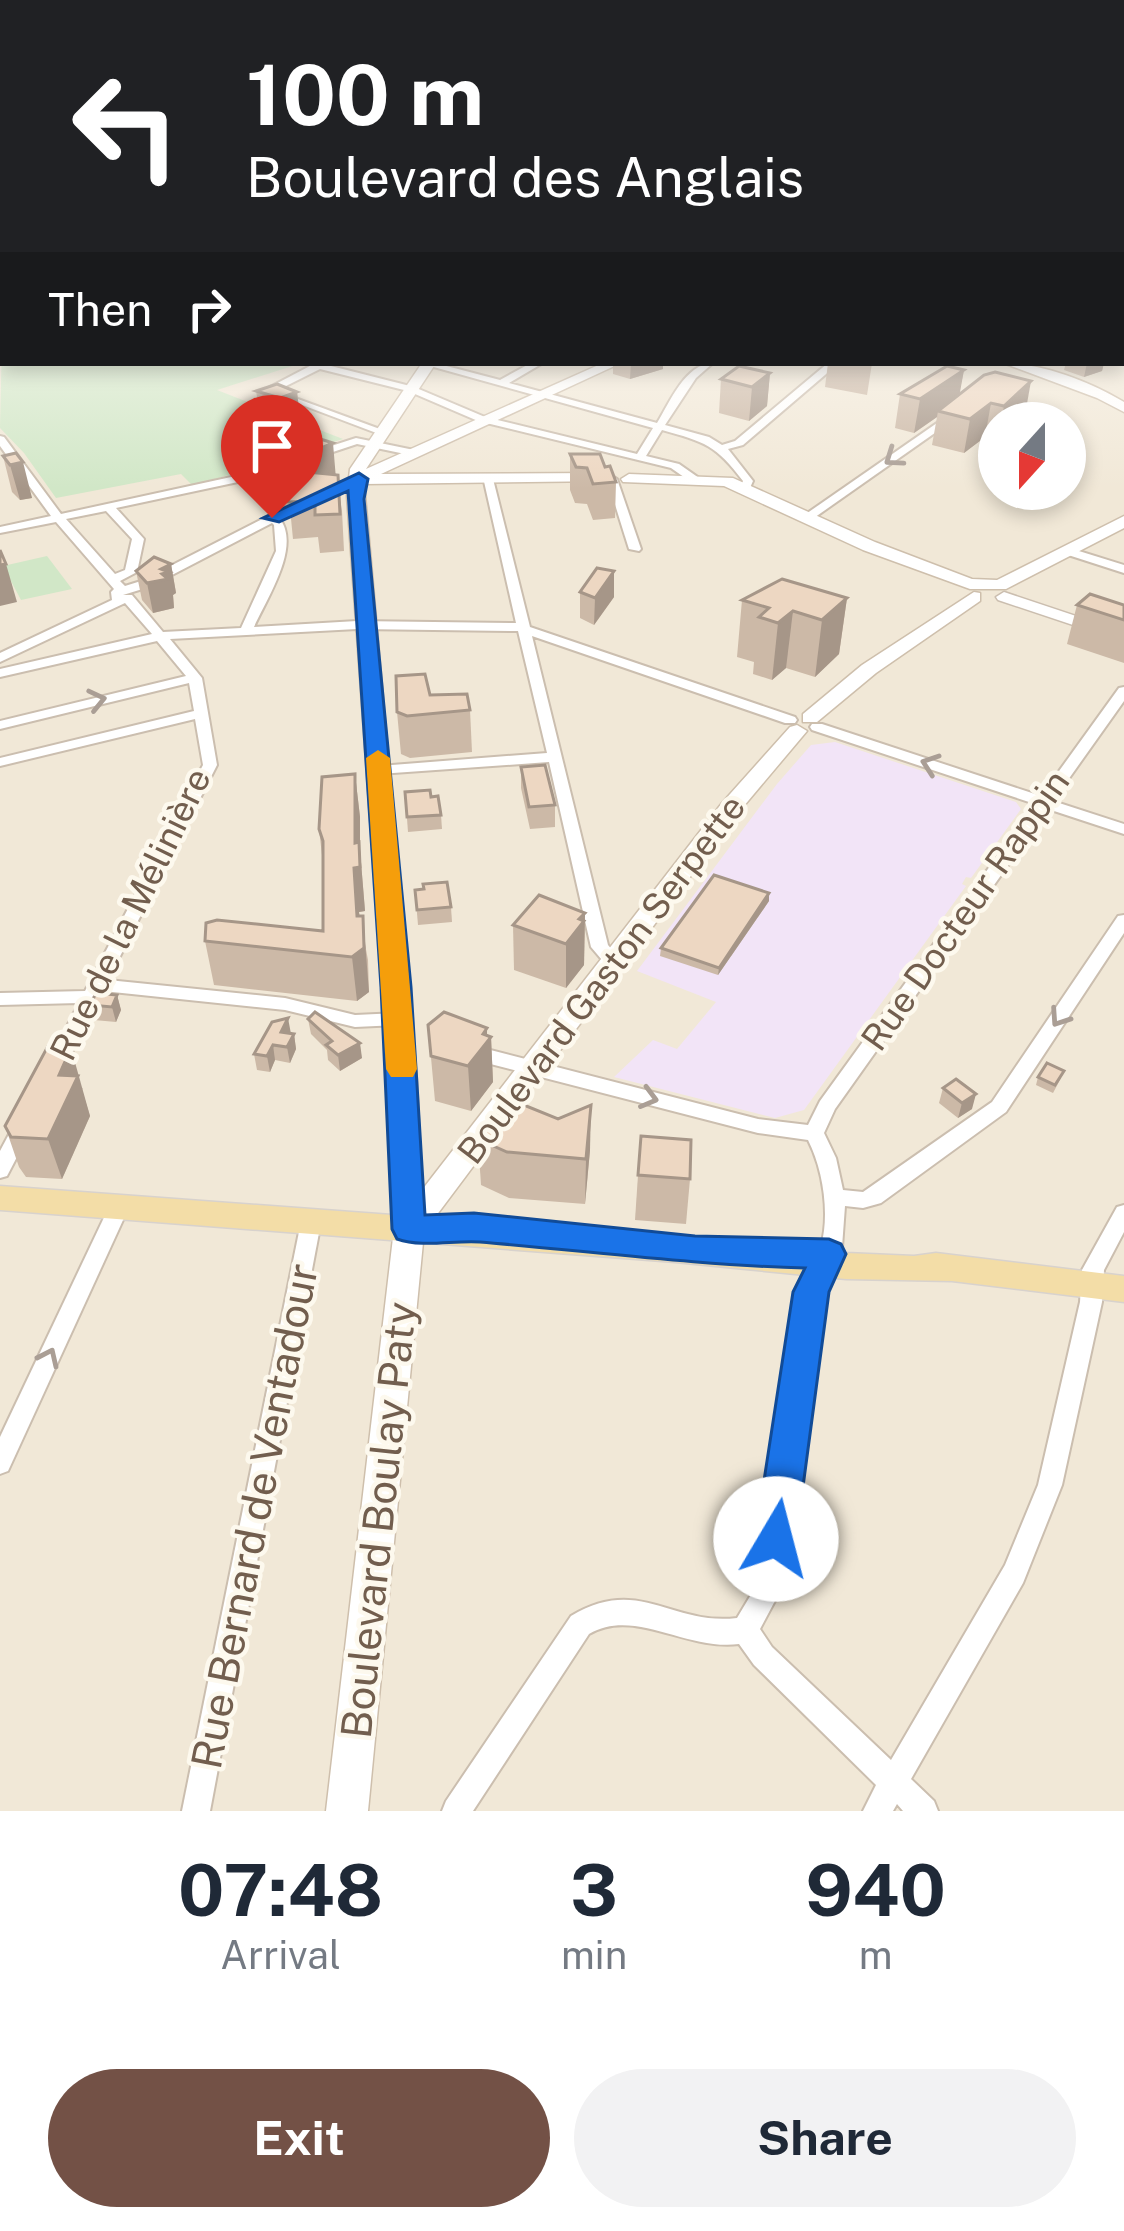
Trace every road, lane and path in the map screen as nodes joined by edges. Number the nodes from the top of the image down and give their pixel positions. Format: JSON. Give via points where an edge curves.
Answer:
{"nodes":[{"id":1,"x":313,"y":366,"type":"edge"},
{"id":2,"x":324,"y":366,"type":"edge"},
{"id":3,"x":427,"y":366,"type":"edge"},
{"id":4,"x":436,"y":366,"type":"edge"},
{"id":5,"x":533,"y":366,"type":"edge"},
{"id":6,"x":607,"y":366,"type":"edge"},
{"id":7,"x":704,"y":366,"type":"edge"},
{"id":8,"x":830,"y":366,"type":"edge"},
{"id":9,"x":1016,"y":366,"type":"edge"},
{"id":10,"x":1019,"y":366,"type":"edge"},
{"id":11,"x":1001,"y":382,"type":"edge"},
{"id":12,"x":502,"y":383,"type":"junction"},
{"id":13,"x":411,"y":389,"type":"junction"},
{"id":14,"x":543,"y":394,"type":"junction"},
{"id":15,"x":964,"y":408,"type":"edge"},
{"id":16,"x":1124,"y":408,"type":"edge"},
{"id":17,"x":485,"y":419,"type":"junction"},
{"id":18,"x":660,"y":426,"type":"junction"},
{"id":19,"x":378,"y":442,"type":"junction"},
{"id":20,"x":2,"y":443,"type":"edge"},
{"id":21,"x":721,"y":448,"type":"junction"},
{"id":22,"x":410,"y":452,"type":"junction"},
{"id":23,"x":640,"y":457,"type":"junction"},
{"id":24,"x":363,"y":477,"type":"junction"},
{"id":25,"x":488,"y":477,"type":"junction"},
{"id":26,"x":690,"y":478,"type":"junction"},
{"id":27,"x":620,"y":479,"type":"junction"},
{"id":28,"x":730,"y":482,"type":"junction"},
{"id":29,"x":108,"y":506,"type":"junction"},
{"id":30,"x":58,"y":517,"type":"junction"},
{"id":31,"x":272,"y":518,"type":"junction"},
{"id":32,"x":807,"y":518,"type":"junction"},
{"id":33,"x":1124,"y":521,"type":"edge"},
{"id":34,"x":0,"y":530,"type":"edge"},
{"id":35,"x":635,"y":549,"type":"dead end"},
{"id":36,"x":1066,"y":551,"type":"junction"},
{"id":37,"x":1124,"y":569,"type":"edge"},
{"id":38,"x":972,"y":590,"type":"junction"},
{"id":39,"x":1002,"y":591,"type":"junction"},
{"id":40,"x":122,"y":592,"type":"junction"},
{"id":41,"x":252,"y":616,"type":"junction"},
{"id":42,"x":368,"y":625,"type":"junction"},
{"id":43,"x":524,"y":628,"type":"junction"},
{"id":44,"x":245,"y":632,"type":"junction"},
{"id":45,"x":190,"y":634,"type":"junction"},
{"id":46,"x":161,"y":636,"type":"junction"},
{"id":47,"x":1124,"y":637,"type":"edge"},
{"id":48,"x":1,"y":658,"type":"edge"},
{"id":49,"x":27,"y":667,"type":"junction"},
{"id":50,"x":0,"y":673,"type":"edge"},
{"id":51,"x":195,"y":678,"type":"junction"},
{"id":52,"x":1122,"y":691,"type":"edge"},
{"id":53,"x":201,"y":712,"type":"junction"},
{"id":54,"x":804,"y":724,"type":"junction"},
{"id":55,"x":0,"y":725,"type":"edge"},
{"id":56,"x":555,"y":757,"type":"junction"},
{"id":57,"x":0,"y":762,"type":"edge"},
{"id":58,"x":379,"y":770,"type":"junction"},
{"id":59,"x":1040,"y":802,"type":"junction"},
{"id":60,"x":1124,"y":829,"type":"edge"},
{"id":61,"x":1124,"y":920,"type":"edge"},
{"id":62,"x":614,"y":962,"type":"junction"},
{"id":63,"x":96,"y":991,"type":"junction"},
{"id":64,"x":0,"y":999,"type":"edge"},
{"id":65,"x":407,"y":1032,"type":"junction"},
{"id":66,"x":446,"y":1045,"type":"edge"},
{"id":67,"x":535,"y":1069,"type":"junction"},
{"id":68,"x":51,"y":1074,"type":"edge"},
{"id":69,"x":31,"y":1112,"type":"edge"},
{"id":70,"x":814,"y":1133,"type":"junction"},
{"id":71,"x":0,"y":1170,"type":"edge"},
{"id":72,"x":832,"y":1197,"type":"junction"},
{"id":73,"x":0,"y":1198,"type":"edge"},
{"id":74,"x":119,"y":1207,"type":"junction"},
{"id":75,"x":1124,"y":1213,"type":"edge"},
{"id":76,"x":311,"y":1222,"type":"junction"},
{"id":77,"x":409,"y":1229,"type":"junction"},
{"id":78,"x":825,"y":1260,"type":"junction"},
{"id":79,"x":1108,"y":1282,"type":"edge"},
{"id":80,"x":0,"y":1463,"type":"edge"},
{"id":81,"x":745,"y":1630,"type":"junction"},
{"id":82,"x":894,"y":1783,"type":"junction"},
{"id":83,"x":196,"y":1811,"type":"edge"},
{"id":84,"x":347,"y":1811,"type":"edge"},
{"id":85,"x":456,"y":1811,"type":"edge"},
{"id":86,"x":877,"y":1811,"type":"edge"},
{"id":87,"x":924,"y":1811,"type":"edge"}],
"edges":[{"from":1,"to":19,"type":"street","via":[[271,391]]},
{"from":2,"to":13,"type":"street"},
{"from":3,"to":13,"type":"main road"},
{"from":4,"to":12,"type":"street"},
{"from":5,"to":12,"type":"street"},
{"from":6,"to":14,"type":"main road"},
{"from":7,"to":18,"type":"street"},
{"from":8,"to":21,"type":"street","via":[[739,443]]},
{"from":9,"to":11,"type":"street"},
{"from":10,"to":16,"type":"main road"},
{"from":12,"to":14,"type":"street"},
{"from":13,"to":17,"type":"street"},
{"from":13,"to":19,"type":"main road"},
{"from":14,"to":17,"type":"main road"},
{"from":14,"to":18,"type":"street"},
{"from":15,"to":32,"type":"street","one_way":true},
{"from":17,"to":22,"type":"main road"},
{"from":17,"to":23,"type":"street"},
{"from":18,"to":21,"type":"street"},
{"from":18,"to":23,"type":"street"},
{"from":19,"to":22,"type":"street"},
{"from":19,"to":24,"type":"main road","name":"Boulevard Boulay Paty"},
{"from":19,"to":29,"type":"street","via":[[350,442],[248,477]]},
{"from":20,"to":30,"type":"street","name":"Rue de la Mélinière"},
{"from":21,"to":28,"type":"street","via":[[748,481]]},
{"from":22,"to":24,"type":"main road"},
{"from":23,"to":26,"type":"street"},
{"from":24,"to":25,"type":"main road"},
{"from":24,"to":31,"type":"street"},
{"from":24,"to":42,"type":"main road","name":"Boulevard Boulay Paty"},
{"from":25,"to":27,"type":"main road"},
{"from":25,"to":43,"type":"street"},
{"from":26,"to":27,"type":"main road"},
{"from":26,"to":28,"type":"main road"},
{"from":27,"to":35,"type":"street"},
{"from":28,"to":32,"type":"main road"},
{"from":29,"to":30,"type":"street"},
{"from":29,"to":40,"type":"street","via":[[138,539]]},
{"from":30,"to":34,"type":"street"},
{"from":30,"to":40,"type":"street","name":"Rue de la Mélinière"},
{"from":31,"to":40,"type":"street"},
{"from":31,"to":41,"type":"street","via":[[282,550]]},
{"from":32,"to":38,"type":"main road"},
{"from":33,"to":36,"type":"main road"},
{"from":36,"to":37,"type":"street"},
{"from":36,"to":39,"type":"main road"},
{"from":38,"to":39,"type":"main road"},
{"from":38,"to":54,"type":"main road","name":"Boulevard Gaston Serpette"},
{"from":39,"to":47,"type":"street"},
{"from":40,"to":46,"type":"street","name":"Rue de la Mélinière"},
{"from":40,"to":48,"type":"street"},
{"from":41,"to":44,"type":"street"},
{"from":41,"to":45,"type":"street"},
{"from":42,"to":43,"type":"street"},
{"from":42,"to":44,"type":"street"},
{"from":42,"to":58,"type":"main road","name":"Boulevard Boulay Paty"},
{"from":43,"to":54,"type":"street"},
{"from":43,"to":56,"type":"street"},
{"from":44,"to":45,"type":"street"},
{"from":45,"to":46,"type":"street"},
{"from":46,"to":49,"type":"street"},
{"from":46,"to":51,"type":"street","name":"Rue de la Mélinière"},
{"from":48,"to":49,"type":"street"},
{"from":49,"to":50,"type":"street"},
{"from":51,"to":53,"type":"street","name":"Rue de la Mélinière"},
{"from":55,"to":51,"type":"street","one_way":true},
{"from":52,"to":59,"type":"street","name":"Rue Docteur Rappin"},
{"from":53,"to":57,"type":"street"},
{"from":53,"to":63,"type":"street","name":"Rue de la Mélinière","via":[[210,765]]},
{"from":59,"to":54,"type":"street","one_way":true},
{"from":54,"to":62,"type":"main road","name":"Boulevard Gaston Serpette"},
{"from":56,"to":58,"type":"street"},
{"from":56,"to":62,"type":"street","via":[[600,947]]},
{"from":58,"to":65,"type":"main road","name":"Boulevard Boulay Paty"},
{"from":59,"to":60,"type":"street"},
{"from":59,"to":70,"type":"street","name":"Rue Docteur Rappin"},
{"from":61,"to":72,"type":"street","one_way":true,"via":[[999,1107],[874,1196]]},
{"from":62,"to":67,"type":"main road","name":"Boulevard Gaston Serpette"},
{"from":63,"to":64,"type":"street"},
{"from":63,"to":65,"type":"street","via":[[285,1004]]},
{"from":63,"to":68,"type":"street","name":"Rue de la Mélinière"},
{"from":65,"to":77,"type":"main road","name":"Boulevard Boulay Paty"},
{"from":66,"to":67,"type":"street"},
{"from":67,"to":70,"type":"street","one_way":true},
{"from":67,"to":77,"type":"main road","name":"Boulevard Gaston Serpette"},
{"from":69,"to":71,"type":"street"},
{"from":70,"to":72,"type":"street","via":[[826,1150]]},
{"from":72,"to":78,"type":"street"},
{"from":73,"to":74,"type":"main road"},
{"from":74,"to":76,"type":"main road"},
{"from":80,"to":74,"type":"street","one_way":true},
{"from":75,"to":79,"type":"street"},
{"from":76,"to":77,"type":"main road"},
{"from":76,"to":83,"type":"street","name":"Rue Bernard de Ventadour"},
{"from":77,"to":78,"type":"main road"},
{"from":77,"to":84,"type":"main road","name":"Boulevard Boulay Paty"},
{"from":78,"to":79,"type":"main road","via":[[899,1272]]},
{"from":78,"to":81,"type":"street","via":[[811,1292],[769,1585]]},
{"from":79,"to":82,"type":"street","via":[[1032,1533]]},
{"from":81,"to":82,"type":"street"},
{"from":81,"to":85,"type":"street","via":[[716,1633],[620,1610],[591,1616]]},
{"from":82,"to":86,"type":"street"},
{"from":82,"to":87,"type":"street"}]}
